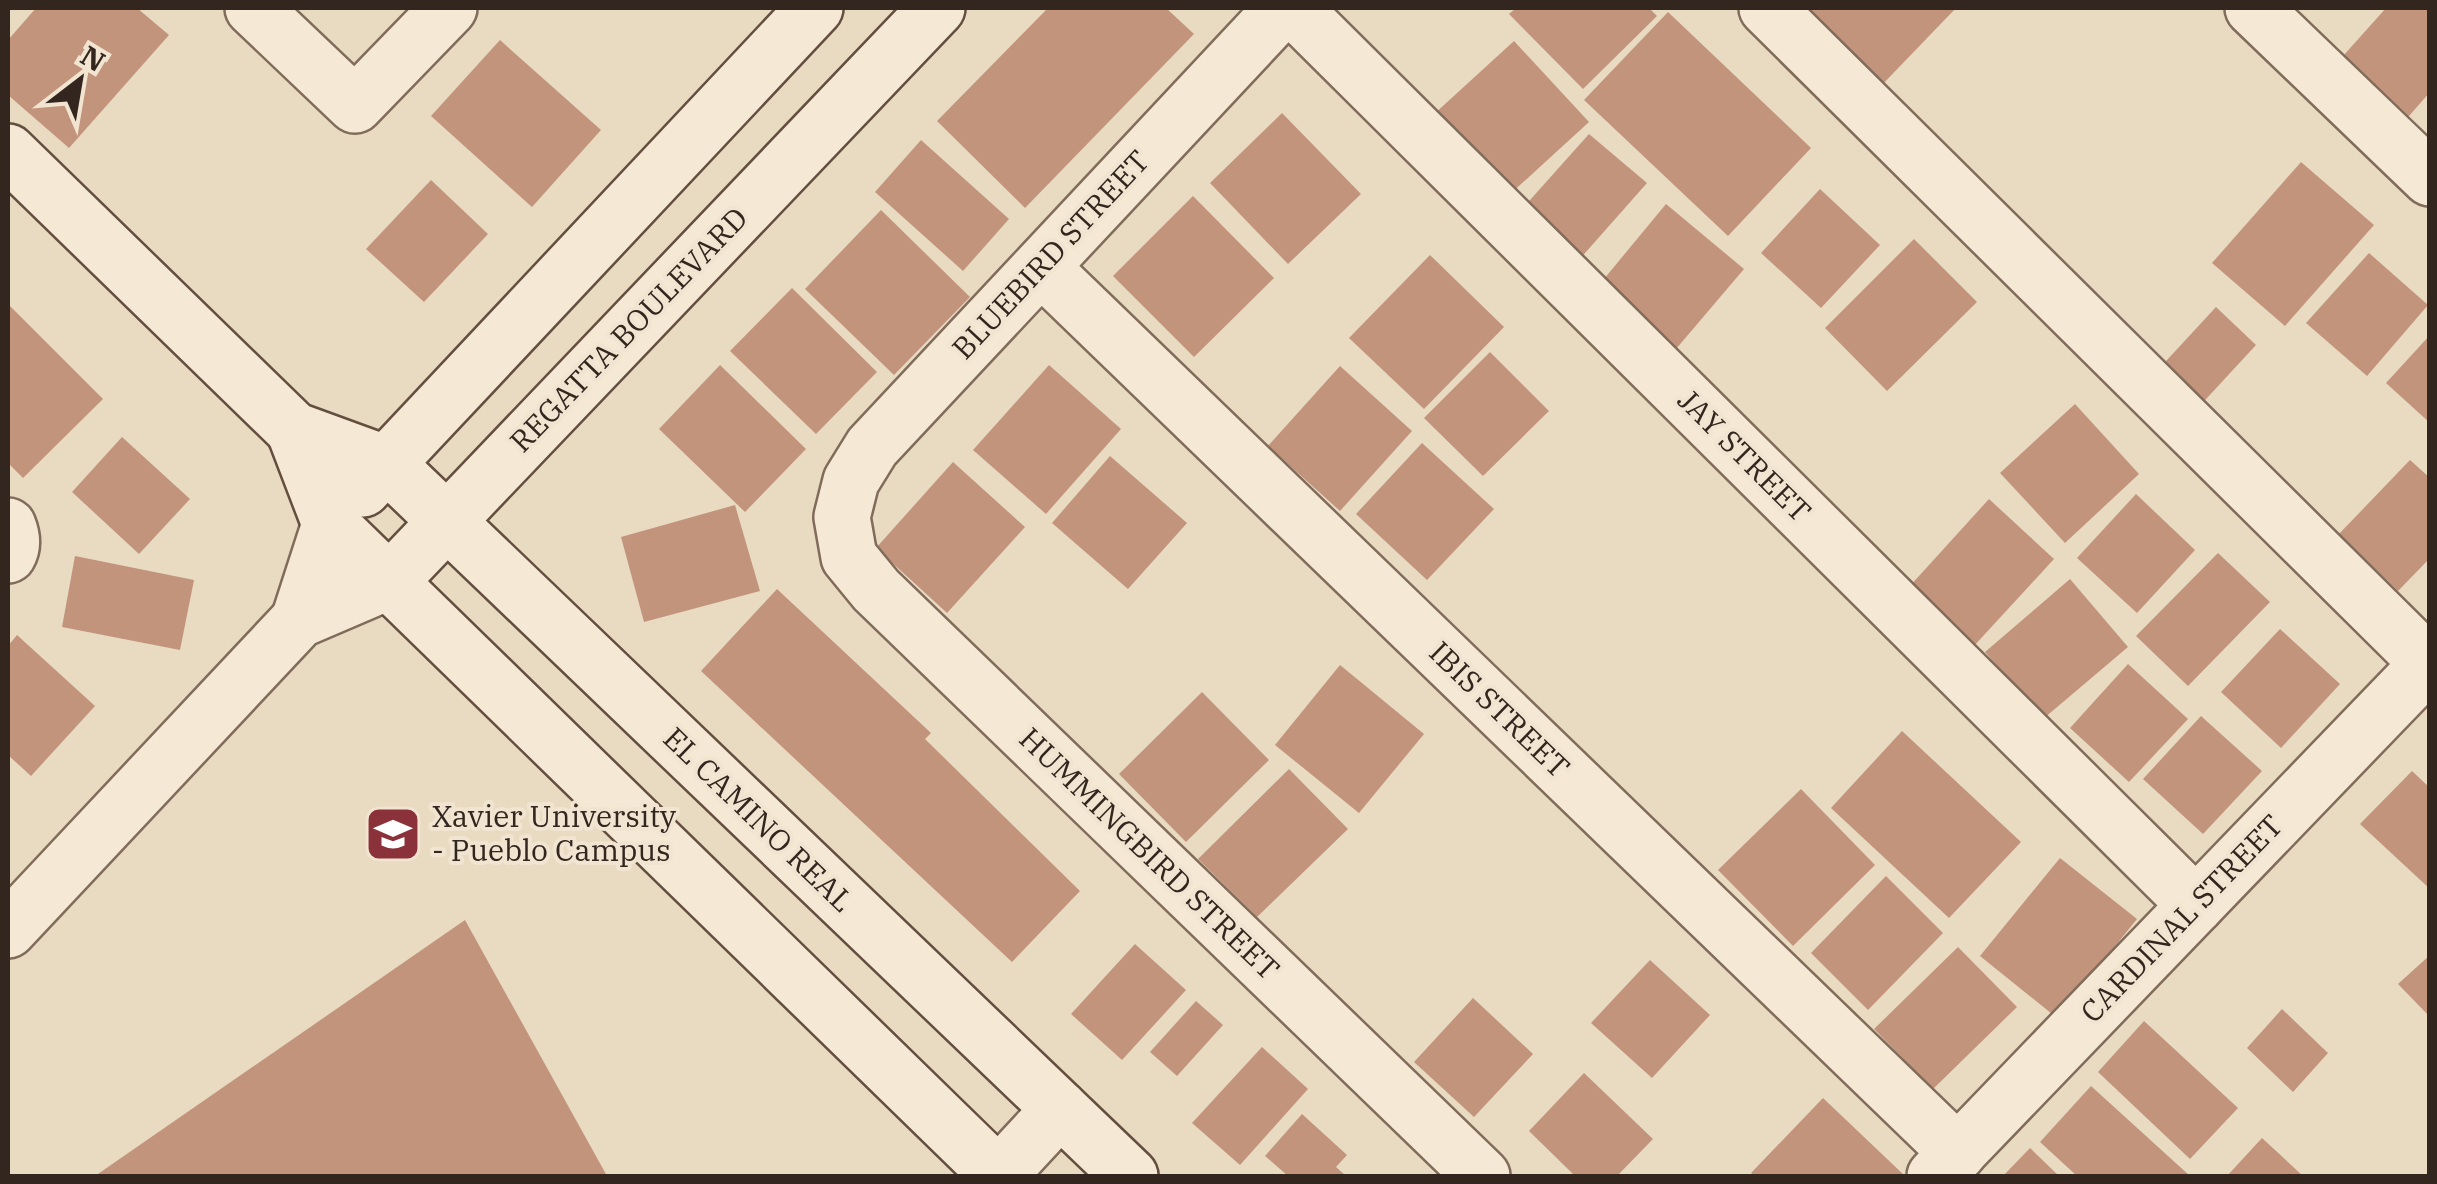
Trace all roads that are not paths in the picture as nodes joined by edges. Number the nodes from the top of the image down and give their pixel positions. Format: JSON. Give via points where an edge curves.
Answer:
{"nodes":[{"id":1,"x":253,"y":8,"type":"edge"},
{"id":2,"x":449,"y":8,"type":"edge"},
{"id":3,"x":815,"y":8,"type":"edge"},
{"id":4,"x":937,"y":8,"type":"edge"},
{"id":5,"x":1283,"y":8,"type":"edge"},
{"id":6,"x":1294,"y":8,"type":"edge"},
{"id":7,"x":1768,"y":8,"type":"edge"},
{"id":8,"x":2253,"y":8,"type":"edge"},
{"id":9,"x":8,"y":152,"type":"edge"},
{"id":10,"x":2430,"y":178,"type":"edge"},
{"id":11,"x":1040,"y":266,"type":"junction"},
{"id":12,"x":294,"y":430,"type":"junction"},
{"id":13,"x":387,"y":464,"type":"junction"},
{"id":14,"x":842,"y":517,"type":"joint"},
{"id":15,"x":447,"y":520,"type":"junction"},
{"id":16,"x":330,"y":524,"type":"junction"},
{"id":17,"x":8,"y":526,"type":"edge"},
{"id":18,"x":8,"y":554,"type":"edge"},
{"id":19,"x":390,"y":581,"type":"junction"},
{"id":20,"x":299,"y":620,"type":"junction"},
{"id":21,"x":2429,"y":662,"type":"edge"},
{"id":22,"x":2196,"y":905,"type":"junction"},
{"id":23,"x":8,"y":930,"type":"edge"},
{"id":24,"x":1060,"y":1109,"type":"junction"},
{"id":25,"x":1947,"y":1165,"type":"edge"},
{"id":26,"x":999,"y":1176,"type":"edge"},
{"id":27,"x":1130,"y":1176,"type":"edge"},
{"id":28,"x":1482,"y":1176,"type":"edge"}],
"edges":[{"from":1,"to":2,"type":"street","via":[[355,105]]},
{"from":3,"to":13,"type":"street","name":"REGATTA BOULEVARD"},
{"from":4,"to":15,"type":"street","name":"REGATTA BOULEVARD"},
{"from":5,"to":11,"type":"street","name":"BLUEBIRD STREET"},
{"from":6,"to":22,"type":"street","name":"JAY STREET"},
{"from":7,"to":21,"type":"street"},
{"from":8,"to":10,"type":"street"},
{"from":9,"to":12,"type":"street"},
{"from":11,"to":14,"type":"street","name":"BLUEBIRD STREET","via":[[872,447],[850,482]]},
{"from":11,"to":25,"type":"street","name":"IBIS STREET"},
{"from":12,"to":13,"type":"street"},
{"from":12,"to":16,"type":"street"},
{"from":13,"to":15,"type":"street","name":"EL CAMINO REAL"},
{"from":13,"to":16,"type":"street","name":"REGATTA BOULEVARD"},
{"from":14,"to":28,"type":"street","name":"HUMMINGBIRD STREET","via":[[848,558],[876,590]]},
{"from":15,"to":19,"type":"street","name":"REGATTA BOULEVARD"},
{"from":15,"to":24,"type":"street","name":"EL CAMINO REAL"},
{"from":16,"to":19,"type":"street"},
{"from":16,"to":20,"type":"street","name":"REGATTA BOULEVARD"},
{"from":17,"to":18,"type":"street"},
{"from":19,"to":20,"type":"street","name":"REGATTA BOULEVARD"},
{"from":19,"to":26,"type":"street"},
{"from":20,"to":23,"type":"street","name":"REGATTA BOULEVARD"},
{"from":21,"to":22,"type":"street","name":"CARDINAL STREET"},
{"from":22,"to":25,"type":"street","name":"CARDINAL STREET"},
{"from":24,"to":26,"type":"street"},
{"from":24,"to":27,"type":"street","name":"EL CAMINO REAL"}]}
